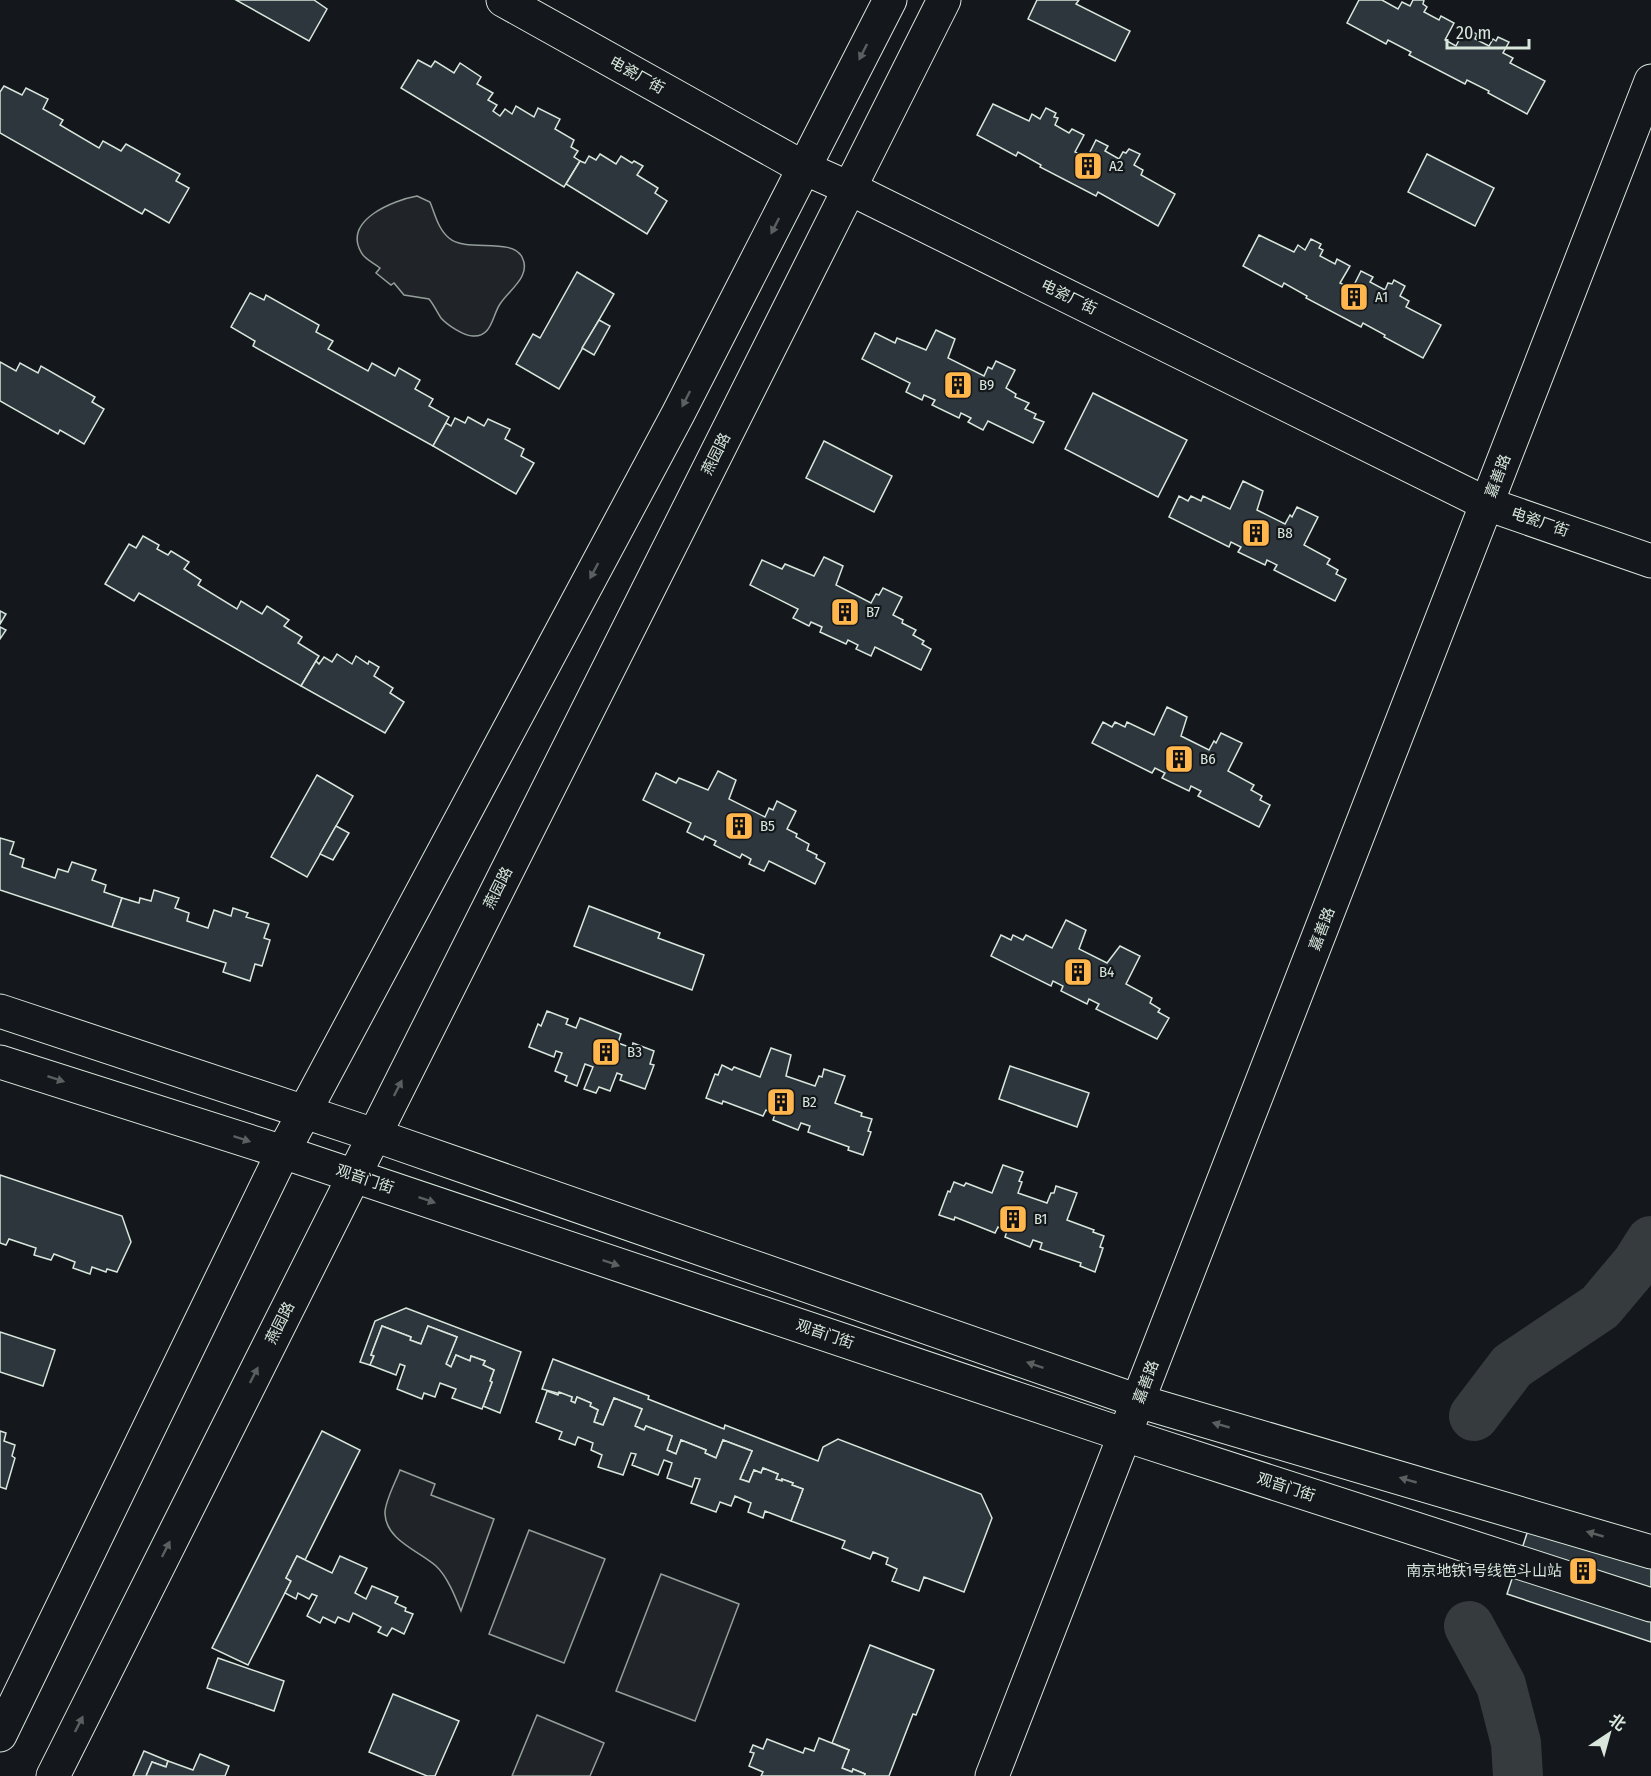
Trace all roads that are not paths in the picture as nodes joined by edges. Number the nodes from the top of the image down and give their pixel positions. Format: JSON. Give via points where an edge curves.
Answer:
{"nodes":[{"id":1,"x":503,"y":0,"type":"edge"},
{"id":2,"x":890,"y":0,"type":"edge"},
{"id":3,"x":944,"y":0,"type":"edge"},
{"id":4,"x":1651,"y":81,"type":"edge"},
{"id":5,"x":804,"y":168,"type":"junction"},
{"id":6,"x":849,"y":188,"type":"junction"},
{"id":7,"x":1487,"y":504,"type":"junction"},
{"id":8,"x":1651,"y":561,"type":"edge"},
{"id":9,"x":0,"y":1011,"type":"edge"},
{"id":10,"x":0,"y":1062,"type":"edge"},
{"id":11,"x":304,"y":1112,"type":"junction"},
{"id":12,"x":375,"y":1135,"type":"junction"},
{"id":13,"x":283,"y":1152,"type":"junction"},
{"id":14,"x":354,"y":1176,"type":"junction"},
{"id":15,"x":1138,"y":1401,"type":"junction"},
{"id":16,"x":1125,"y":1436,"type":"junction"},
{"id":17,"x":1651,"y":1552,"type":"edge"},
{"id":18,"x":1651,"y":1605,"type":"edge"},
{"id":19,"x":0,"y":1735,"type":"edge"},
{"id":20,"x":53,"y":1776,"type":"edge"},
{"id":21,"x":992,"y":1776,"type":"edge"}],
"edges":[{"from":1,"to":5,"type":"street","name":"电瓷厂街"},
{"from":2,"to":5,"type":"street","one_way":true},
{"from":3,"to":6,"type":"street","name":"燕园路"},
{"from":4,"to":7,"type":"street","name":"嘉善路"},
{"from":5,"to":6,"type":"street","name":"电瓷厂街"},
{"from":5,"to":11,"type":"street","one_way":true,"via":[[678,414]]},
{"from":6,"to":7,"type":"street","name":"电瓷厂街"},
{"from":12,"to":6,"type":"street","name":"燕园路","one_way":true},
{"from":7,"to":8,"type":"street","name":"电瓷厂街"},
{"from":7,"to":15,"type":"street","name":"嘉善路"},
{"from":9,"to":11,"type":"street"},
{"from":10,"to":13,"type":"street","name":"观音门街","one_way":true},
{"from":11,"to":12,"type":"street"},
{"from":11,"to":13,"type":"street"},
{"from":12,"to":14,"type":"street","name":"燕园路"},
{"from":15,"to":12,"type":"street","one_way":true},
{"from":13,"to":14,"type":"street","name":"观音门街"},
{"from":13,"to":19,"type":"street"},
{"from":14,"to":16,"type":"street","name":"观音门街","one_way":true},
{"from":20,"to":14,"type":"street","name":"燕园路","one_way":true},
{"from":15,"to":16,"type":"street","name":"嘉善路"},
{"from":17,"to":15,"type":"street","one_way":true},
{"from":16,"to":18,"type":"street","name":"观音门街"},
{"from":16,"to":21,"type":"street","name":"嘉善路"}]}
